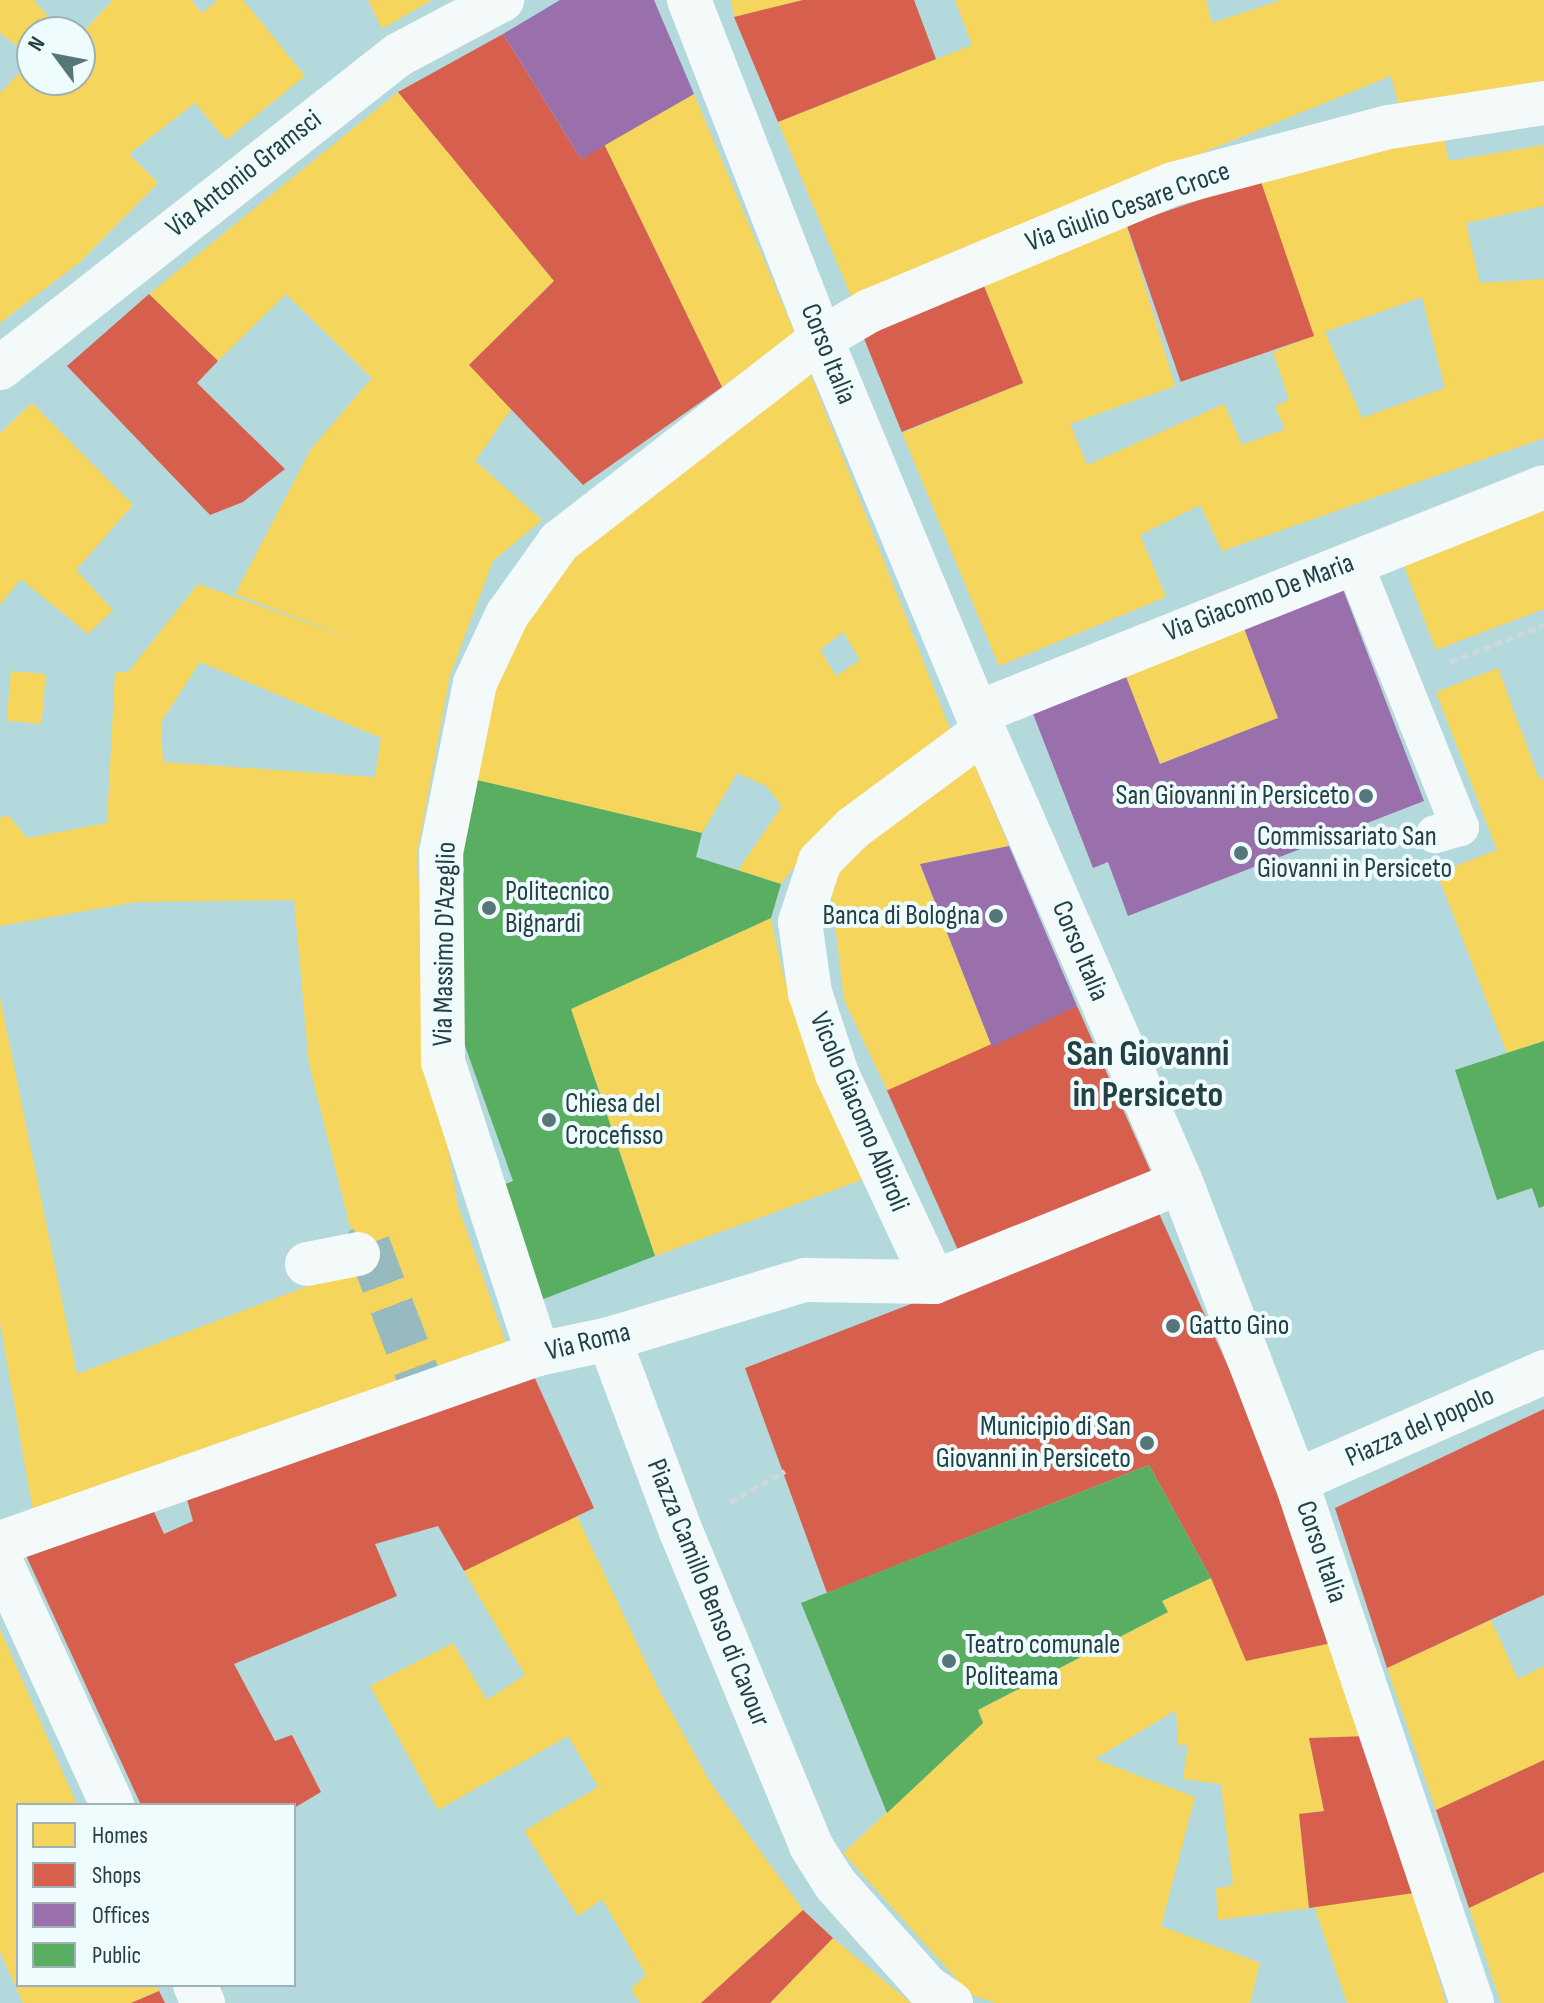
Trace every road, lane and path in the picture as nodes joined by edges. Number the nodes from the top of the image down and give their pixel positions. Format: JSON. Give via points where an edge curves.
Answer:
{"nodes":[{"id":1,"x":502,"y":0,"type":"edge"},
{"id":2,"x":689,"y":0,"type":"edge"},
{"id":3,"x":1544,"y":103,"type":"edge"},
{"id":4,"x":821,"y":339,"type":"junction"},
{"id":5,"x":0,"y":368,"type":"edge"},
{"id":6,"x":1544,"y":487,"type":"edge"},
{"id":7,"x":1353,"y":561,"type":"junction"},
{"id":8,"x":1544,"y":625,"type":"edge"},
{"id":9,"x":1401,"y":681,"type":"junction"},
{"id":10,"x":981,"y":722,"type":"junction"},
{"id":11,"x":1435,"y":834,"type":"dead end"},
{"id":12,"x":1181,"y":1182,"type":"junction"},
{"id":13,"x":358,"y":1254,"type":"dead end"},
{"id":14,"x":307,"y":1264,"type":"dead end"},
{"id":15,"x":934,"y":1282,"type":"junction"},
{"id":16,"x":609,"y":1339,"type":"junction"},
{"id":17,"x":538,"y":1354,"type":"junction"},
{"id":18,"x":1544,"y":1372,"type":"edge"},
{"id":19,"x":1296,"y":1481,"type":"junction"},
{"id":20,"x":0,"y":1543,"type":"edge"},
{"id":21,"x":0,"y":1560,"type":"edge"},
{"id":22,"x":111,"y":1803,"type":"edge"},
{"id":23,"x":951,"y":2003,"type":"edge"},
{"id":24,"x":1472,"y":2003,"type":"edge"}],
"edges":[{"from":1,"to":5,"type":"street","name":"Via Antonio Gramsci","via":[[398,55]]},
{"from":2,"to":4,"type":"street","name":"Corso Italia"},
{"from":3,"to":4,"type":"street","name":"Via Giulio Cesare Croce","via":[[1389,127],[1173,184],[869,311]]},
{"from":4,"to":10,"type":"street","name":"Corso Italia"},
{"from":4,"to":17,"type":"street","name":"Via Massimo D'Azeglio","via":[[559,542],[507,615],[475,683],[441,853],[443,1062]]},
{"from":6,"to":7,"type":"street","name":"Via Giacomo De Maria"},
{"from":7,"to":9,"type":"lane"},
{"from":7,"to":10,"type":"street","name":"Via Giacomo De Maria"},
{"from":8,"to":9,"type":"path"},
{"from":9,"to":11,"type":"lane","via":[[1460,827]]},
{"from":10,"to":12,"type":"street","name":"Corso Italia"},
{"from":10,"to":15,"type":"street","name":"Vicolo Giacomo Albiroli","via":[[820,861],[800,922],[810,993],[837,1074]]},
{"from":12,"to":15,"type":"street","name":"Via Roma"},
{"from":12,"to":19,"type":"street","name":"Corso Italia"},
{"from":13,"to":14,"type":"street"},
{"from":15,"to":16,"type":"street","name":"Via Roma","via":[[805,1280]]},
{"from":16,"to":17,"type":"street","name":"Via Roma"},
{"from":16,"to":23,"type":"street","name":"Piazza Camillo Benso di Cavour","via":[[680,1529],[811,1846],[835,1884],[927,1987]]},
{"from":17,"to":20,"type":"street","name":"Via Roma","via":[[422,1386]]},
{"from":18,"to":19,"type":"street","name":"Piazza del popolo"},
{"from":19,"to":24,"type":"street","name":"Corso Italia"},
{"from":21,"to":22,"type":"street"}]}
